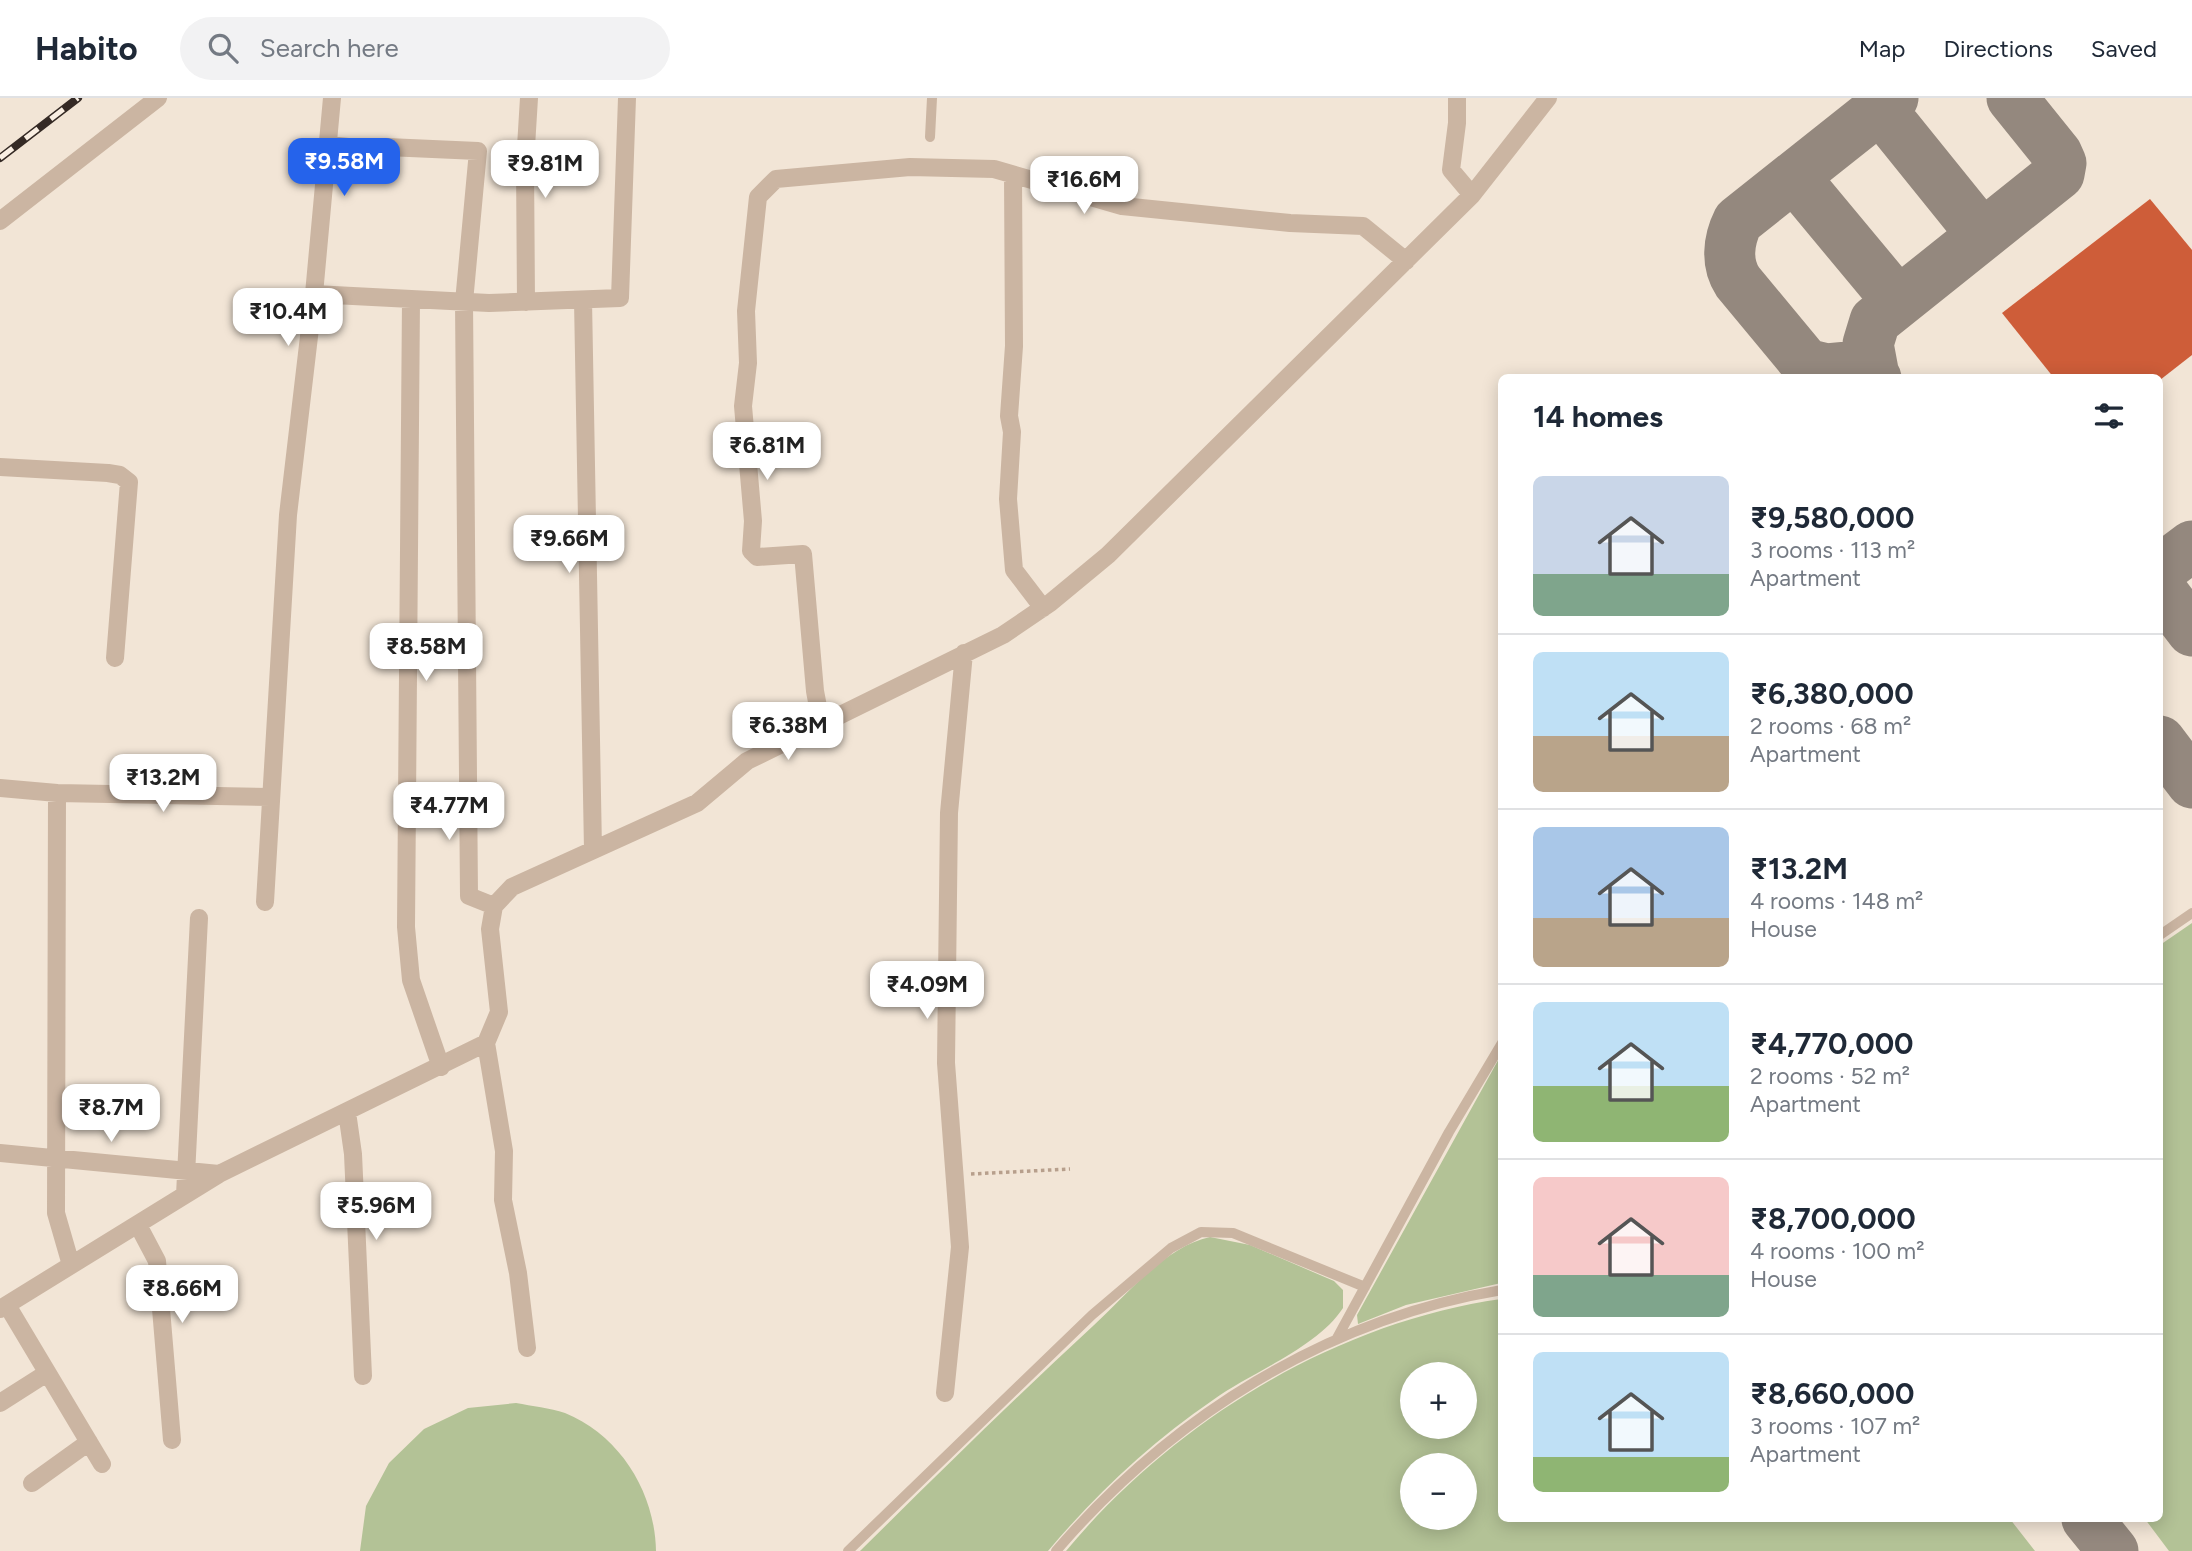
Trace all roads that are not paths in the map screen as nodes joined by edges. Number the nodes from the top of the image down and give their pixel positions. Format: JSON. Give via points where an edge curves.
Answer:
{"nodes":[{"id":1,"x":158,"y":98,"type":"edge"},
{"id":2,"x":332,"y":98,"type":"edge"},
{"id":3,"x":529,"y":98,"type":"edge"},
{"id":4,"x":627,"y":98,"type":"edge"},
{"id":5,"x":932,"y":98,"type":"edge"},
{"id":6,"x":1457,"y":98,"type":"edge"},
{"id":7,"x":1548,"y":98,"type":"edge"},
{"id":8,"x":930,"y":137,"type":"dead end"},
{"id":9,"x":329,"y":145,"type":"junction"},
{"id":10,"x":1013,"y":175,"type":"junction"},
{"id":11,"x":1472,"y":195,"type":"junction"},
{"id":12,"x":0,"y":221,"type":"edge"},
{"id":13,"x":1406,"y":261,"type":"junction"},
{"id":14,"x":314,"y":294,"type":"junction"},
{"id":15,"x":411,"y":299,"type":"junction"},
{"id":16,"x":583,"y":300,"type":"junction"},
{"id":17,"x":464,"y":302,"type":"junction"},
{"id":18,"x":526,"y":302,"type":"junction"},
{"id":19,"x":0,"y":467,"type":"edge"},
{"id":20,"x":1043,"y":608,"type":"junction"},
{"id":21,"x":964,"y":653,"type":"junction"},
{"id":22,"x":115,"y":658,"type":"dead end"},
{"id":23,"x":821,"y":723,"type":"junction"},
{"id":24,"x":0,"y":788,"type":"edge"},
{"id":25,"x":57,"y":793,"type":"junction"},
{"id":26,"x":270,"y":797,"type":"junction"},
{"id":27,"x":593,"y":850,"type":"junction"},
{"id":28,"x":265,"y":902,"type":"dead end"},
{"id":29,"x":494,"y":906,"type":"junction"},
{"id":30,"x":2192,"y":913,"type":"edge"},
{"id":31,"x":199,"y":918,"type":"dead end"},
{"id":32,"x":2163,"y":933,"type":"edge"},
{"id":33,"x":486,"y":1043,"type":"junction"},
{"id":34,"x":1498,"y":1050,"type":"edge"},
{"id":35,"x":441,"y":1067,"type":"junction"},
{"id":36,"x":347,"y":1112,"type":"junction"},
{"id":37,"x":0,"y":1153,"type":"edge"},
{"id":38,"x":56,"y":1158,"type":"junction"},
{"id":39,"x":186,"y":1171,"type":"junction"},
{"id":40,"x":219,"y":1174,"type":"junction"},
{"id":41,"x":185,"y":1195,"type":"junction"},
{"id":42,"x":138,"y":1225,"type":"junction"},
{"id":43,"x":71,"y":1265,"type":"junction"},
{"id":44,"x":1365,"y":1287,"type":"junction"},
{"id":45,"x":1498,"y":1291,"type":"edge"},
{"id":46,"x":3,"y":1307,"type":"edge"},
{"id":47,"x":1336,"y":1340,"type":"junction"},
{"id":48,"x":527,"y":1348,"type":"dead end"},
{"id":49,"x":47,"y":1373,"type":"junction"},
{"id":50,"x":363,"y":1376,"type":"dead end"},
{"id":51,"x":945,"y":1393,"type":"dead end"},
{"id":52,"x":0,"y":1403,"type":"edge"},
{"id":53,"x":173,"y":1440,"type":"dead end"},
{"id":54,"x":89,"y":1442,"type":"junction"},
{"id":55,"x":102,"y":1464,"type":"dead end"},
{"id":56,"x":32,"y":1483,"type":"dead end"},
{"id":57,"x":848,"y":1551,"type":"edge"},
{"id":58,"x":1056,"y":1551,"type":"edge"}],
"edges":[{"from":1,"to":12,"type":"street"},
{"from":2,"to":9,"type":"street"},
{"from":3,"to":18,"type":"street"},
{"from":4,"to":16,"type":"street","via":[[620,298]]},
{"from":5,"to":8,"type":"lane"},
{"from":6,"to":11,"type":"street","via":[[1451,170]]},
{"from":7,"to":11,"type":"street"},
{"from":9,"to":14,"type":"street"},
{"from":9,"to":17,"type":"street","via":[[386,151],[387,147],[478,151]]},
{"from":10,"to":13,"type":"street","via":[[1122,206],[1363,226]]},
{"from":10,"to":20,"type":"street","via":[[1009,536],[1014,570]]},
{"from":10,"to":23,"type":"street","via":[[994,169],[910,167],[837,173],[776,179],[758,197],[746,300],[748,363],[743,405],[753,521],[751,551],[757,557],[803,554]]},
{"from":11,"to":13,"type":"street"},
{"from":13,"to":20,"type":"street","via":[[1108,555]]},
{"from":14,"to":15,"type":"street"},
{"from":14,"to":26,"type":"street","via":[[288,515]]},
{"from":15,"to":17,"type":"street"},
{"from":15,"to":35,"type":"street","via":[[406,927],[411,980]]},
{"from":16,"to":18,"type":"street"},
{"from":16,"to":27,"type":"street"},
{"from":17,"to":18,"type":"street"},
{"from":17,"to":29,"type":"street","via":[[469,896]]},
{"from":19,"to":22,"type":"street","via":[[108,473],[129,482]]},
{"from":20,"to":21,"type":"street","via":[[1003,635]]},
{"from":21,"to":23,"type":"street"},
{"from":21,"to":51,"type":"street","via":[[948,813],[946,1063],[960,1247]]},
{"from":23,"to":27,"type":"street","via":[[747,761],[697,803]]},
{"from":24,"to":25,"type":"street"},
{"from":25,"to":26,"type":"street"},
{"from":25,"to":38,"type":"street"},
{"from":26,"to":28,"type":"street"},
{"from":27,"to":29,"type":"street","via":[[512,887]]},
{"from":29,"to":33,"type":"street","via":[[490,929],[499,1012]]},
{"from":30,"to":32,"type":"lane"},
{"from":31,"to":39,"type":"street"},
{"from":33,"to":35,"type":"street"},
{"from":33,"to":48,"type":"street","via":[[504,1151],[503,1200]]},
{"from":34,"to":44,"type":"lane"},
{"from":35,"to":36,"type":"street"},
{"from":36,"to":40,"type":"street"},
{"from":36,"to":50,"type":"street"},
{"from":37,"to":38,"type":"street"},
{"from":38,"to":39,"type":"street"},
{"from":38,"to":43,"type":"street","via":[[56,1213]]},
{"from":39,"to":40,"type":"street"},
{"from":39,"to":41,"type":"street"},
{"from":40,"to":41,"type":"street"},
{"from":41,"to":42,"type":"street"},
{"from":42,"to":43,"type":"street"},
{"from":42,"to":53,"type":"street","via":[[157,1261]]},
{"from":43,"to":46,"type":"street"},
{"from":44,"to":47,"type":"lane"},
{"from":44,"to":57,"type":"lane","via":[[1233,1233],[1212,1231],[1181,1240],[1092,1315]]},
{"from":45,"to":47,"type":"lane","via":[[1417,1310]]},
{"from":46,"to":49,"type":"street"},
{"from":47,"to":58,"type":"lane","via":[[1279,1367],[1183,1428],[1115,1488]]},
{"from":49,"to":52,"type":"street"},
{"from":49,"to":54,"type":"street"},
{"from":54,"to":55,"type":"street"},
{"from":54,"to":56,"type":"street"}]}
